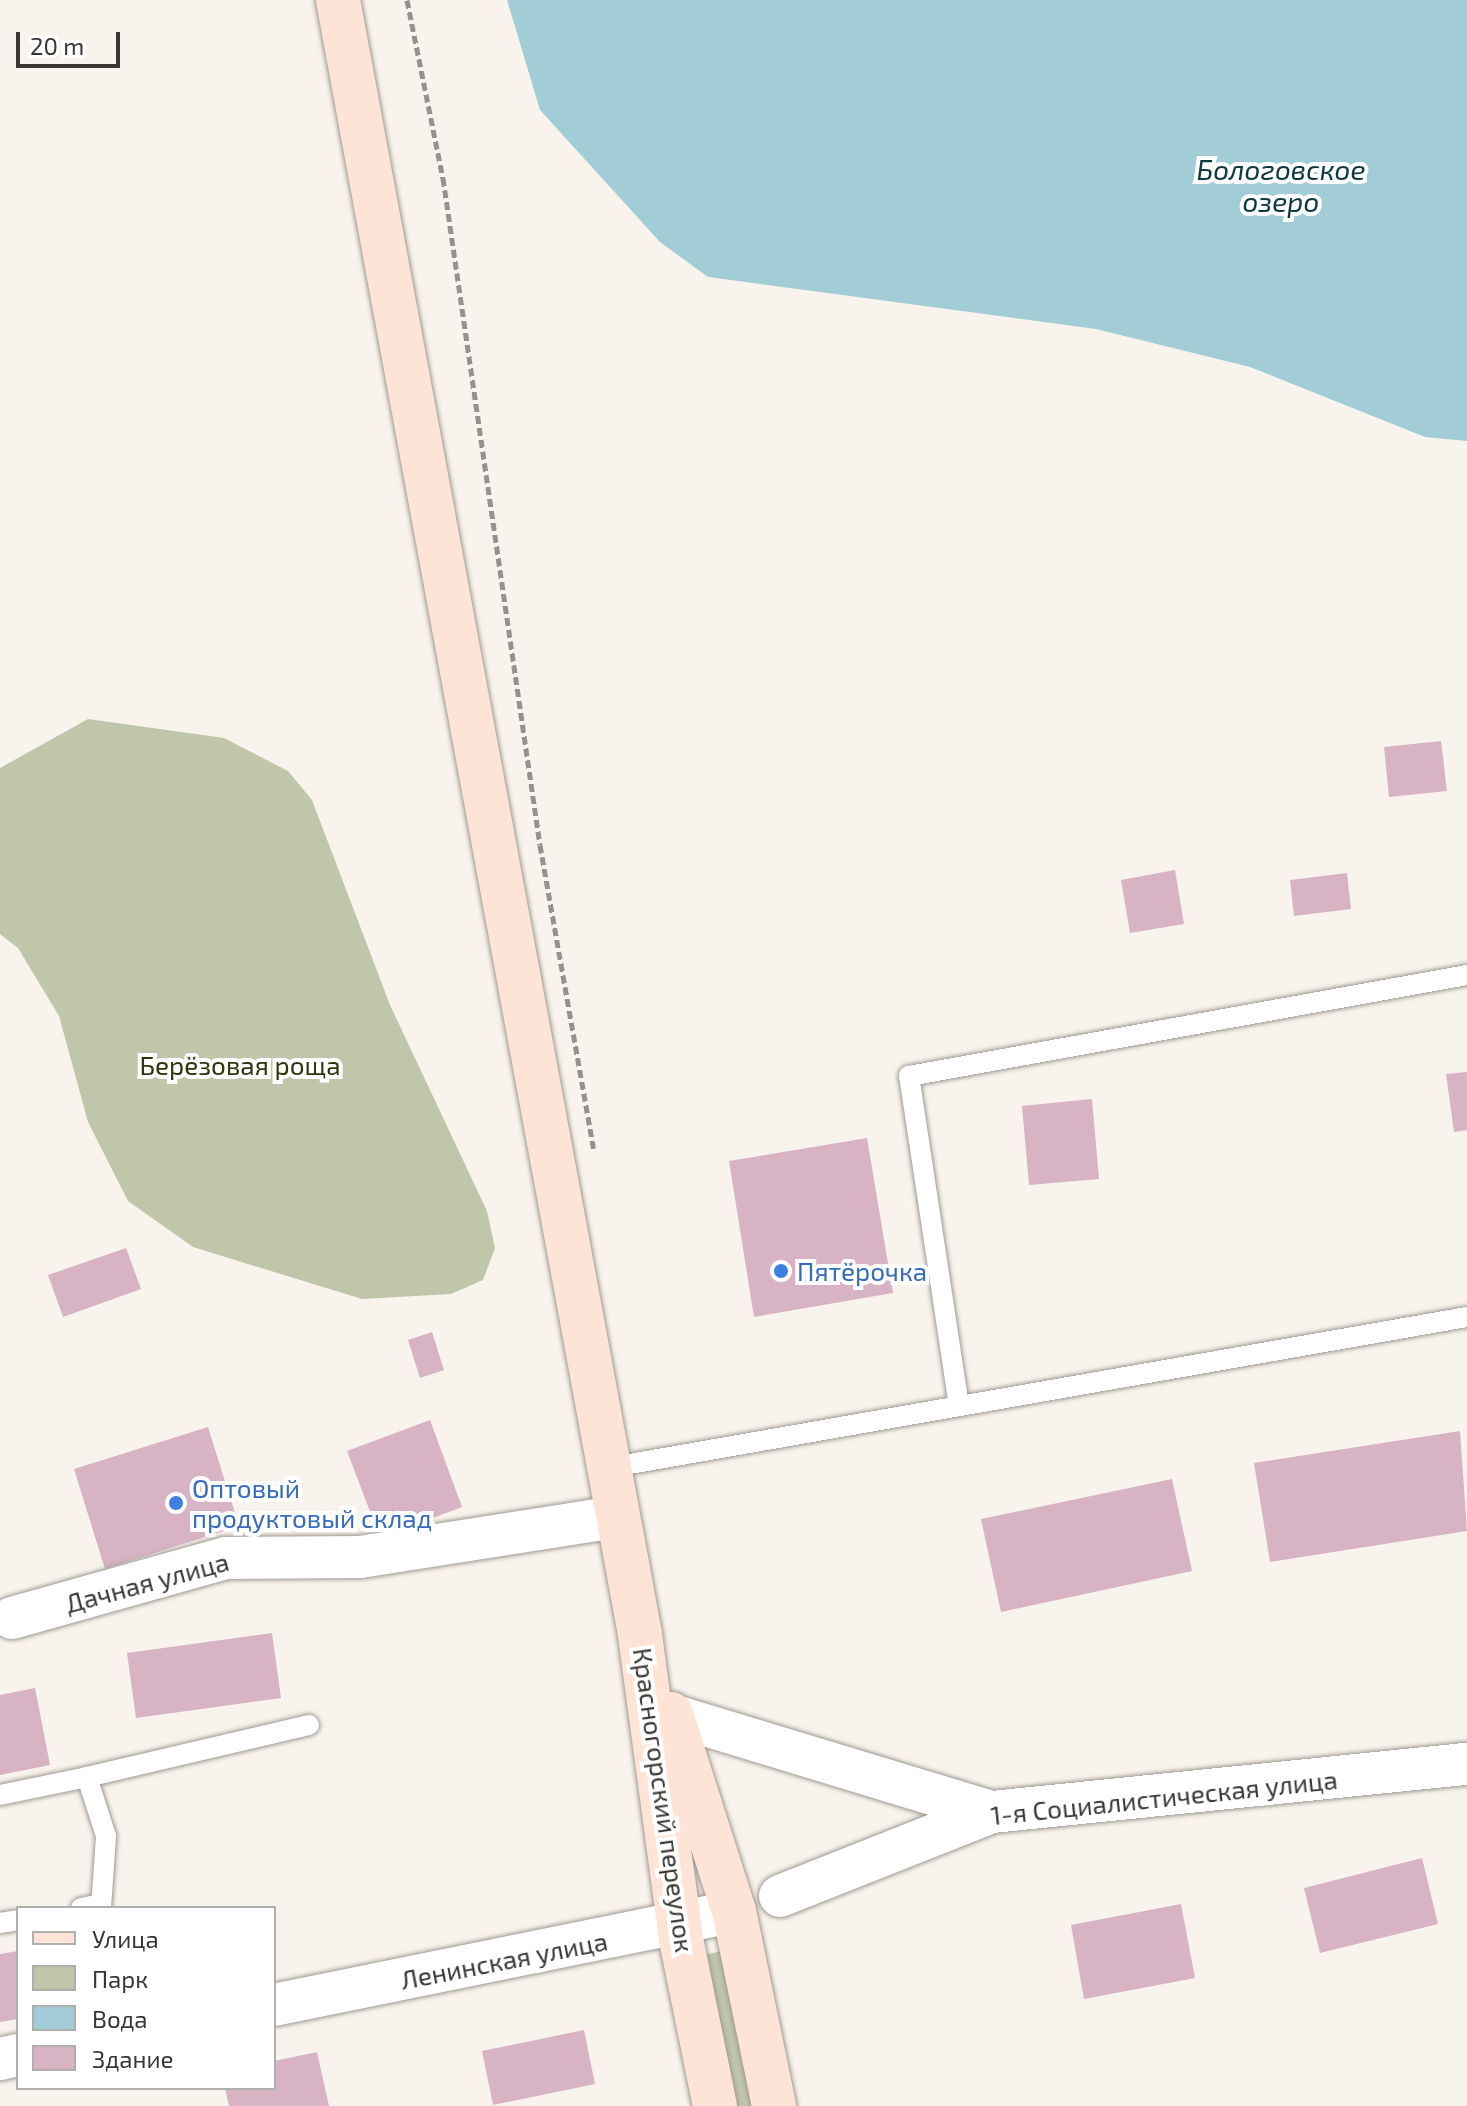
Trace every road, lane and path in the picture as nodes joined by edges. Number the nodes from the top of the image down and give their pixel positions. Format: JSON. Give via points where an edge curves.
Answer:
{"nodes":[{"id":1,"x":338,"y":0,"type":"edge"},
{"id":2,"x":407,"y":0,"type":"edge"},
{"id":3,"x":1467,"y":975,"type":"edge"},
{"id":4,"x":597,"y":1168,"type":"dead end"},
{"id":5,"x":1467,"y":1317,"type":"edge"},
{"id":6,"x":959,"y":1406,"type":"junction"},
{"id":7,"x":607,"y":1468,"type":"junction"},
{"id":8,"x":616,"y":1517,"type":"junction"},
{"id":9,"x":12,"y":1618,"type":"dead end"},
{"id":10,"x":640,"y":1635,"type":"junction"},
{"id":11,"x":672,"y":1715,"type":"junction"},
{"id":12,"x":309,"y":1725,"type":"dead end"},
{"id":13,"x":1467,"y":1764,"type":"edge"},
{"id":14,"x":87,"y":1777,"type":"junction"},
{"id":15,"x":0,"y":1795,"type":"edge"},
{"id":16,"x":992,"y":1812,"type":"junction"},
{"id":17,"x":780,"y":1896,"type":"dead end"},
{"id":18,"x":95,"y":1906,"type":"edge"},
{"id":19,"x":734,"y":1911,"type":"junction"},
{"id":20,"x":679,"y":1925,"type":"junction"},
{"id":21,"x":276,"y":2005,"type":"edge"},
{"id":22,"x":715,"y":2106,"type":"edge"},
{"id":23,"x":774,"y":2106,"type":"edge"}],
"edges":[{"from":1,"to":7,"type":"main road"},
{"from":2,"to":4,"type":"path","via":[[443,178],[537,830]]},
{"from":3,"to":6,"type":"lane","via":[[909,1076]]},
{"from":5,"to":6,"type":"lane"},
{"from":6,"to":7,"type":"lane"},
{"from":7,"to":8,"type":"main road"},
{"from":8,"to":9,"type":"street","name":"Дачная улица","via":[[360,1557],[226,1558]]},
{"from":8,"to":10,"type":"main road"},
{"from":10,"to":11,"type":"main road","name":"Красногорский переулок"},
{"from":10,"to":20,"type":"main road","name":"Красногорский переулок"},
{"from":11,"to":16,"type":"street"},
{"from":11,"to":19,"type":"main road","name":"Красногорский переулок"},
{"from":12,"to":14,"type":"lane"},
{"from":13,"to":16,"type":"street","name":"1-я Социалистическая улица"},
{"from":14,"to":15,"type":"lane"},
{"from":14,"to":18,"type":"lane","via":[[106,1836]]},
{"from":16,"to":17,"type":"street","name":"1-я Социалистическая улица"},
{"from":19,"to":20,"type":"street","name":"Ленинская улица"},
{"from":19,"to":23,"type":"main road","name":"Красногорский переулок"},
{"from":20,"to":21,"type":"street","name":"Ленинская улица"},
{"from":20,"to":22,"type":"main road","name":"Красногорский переулок"}]}
